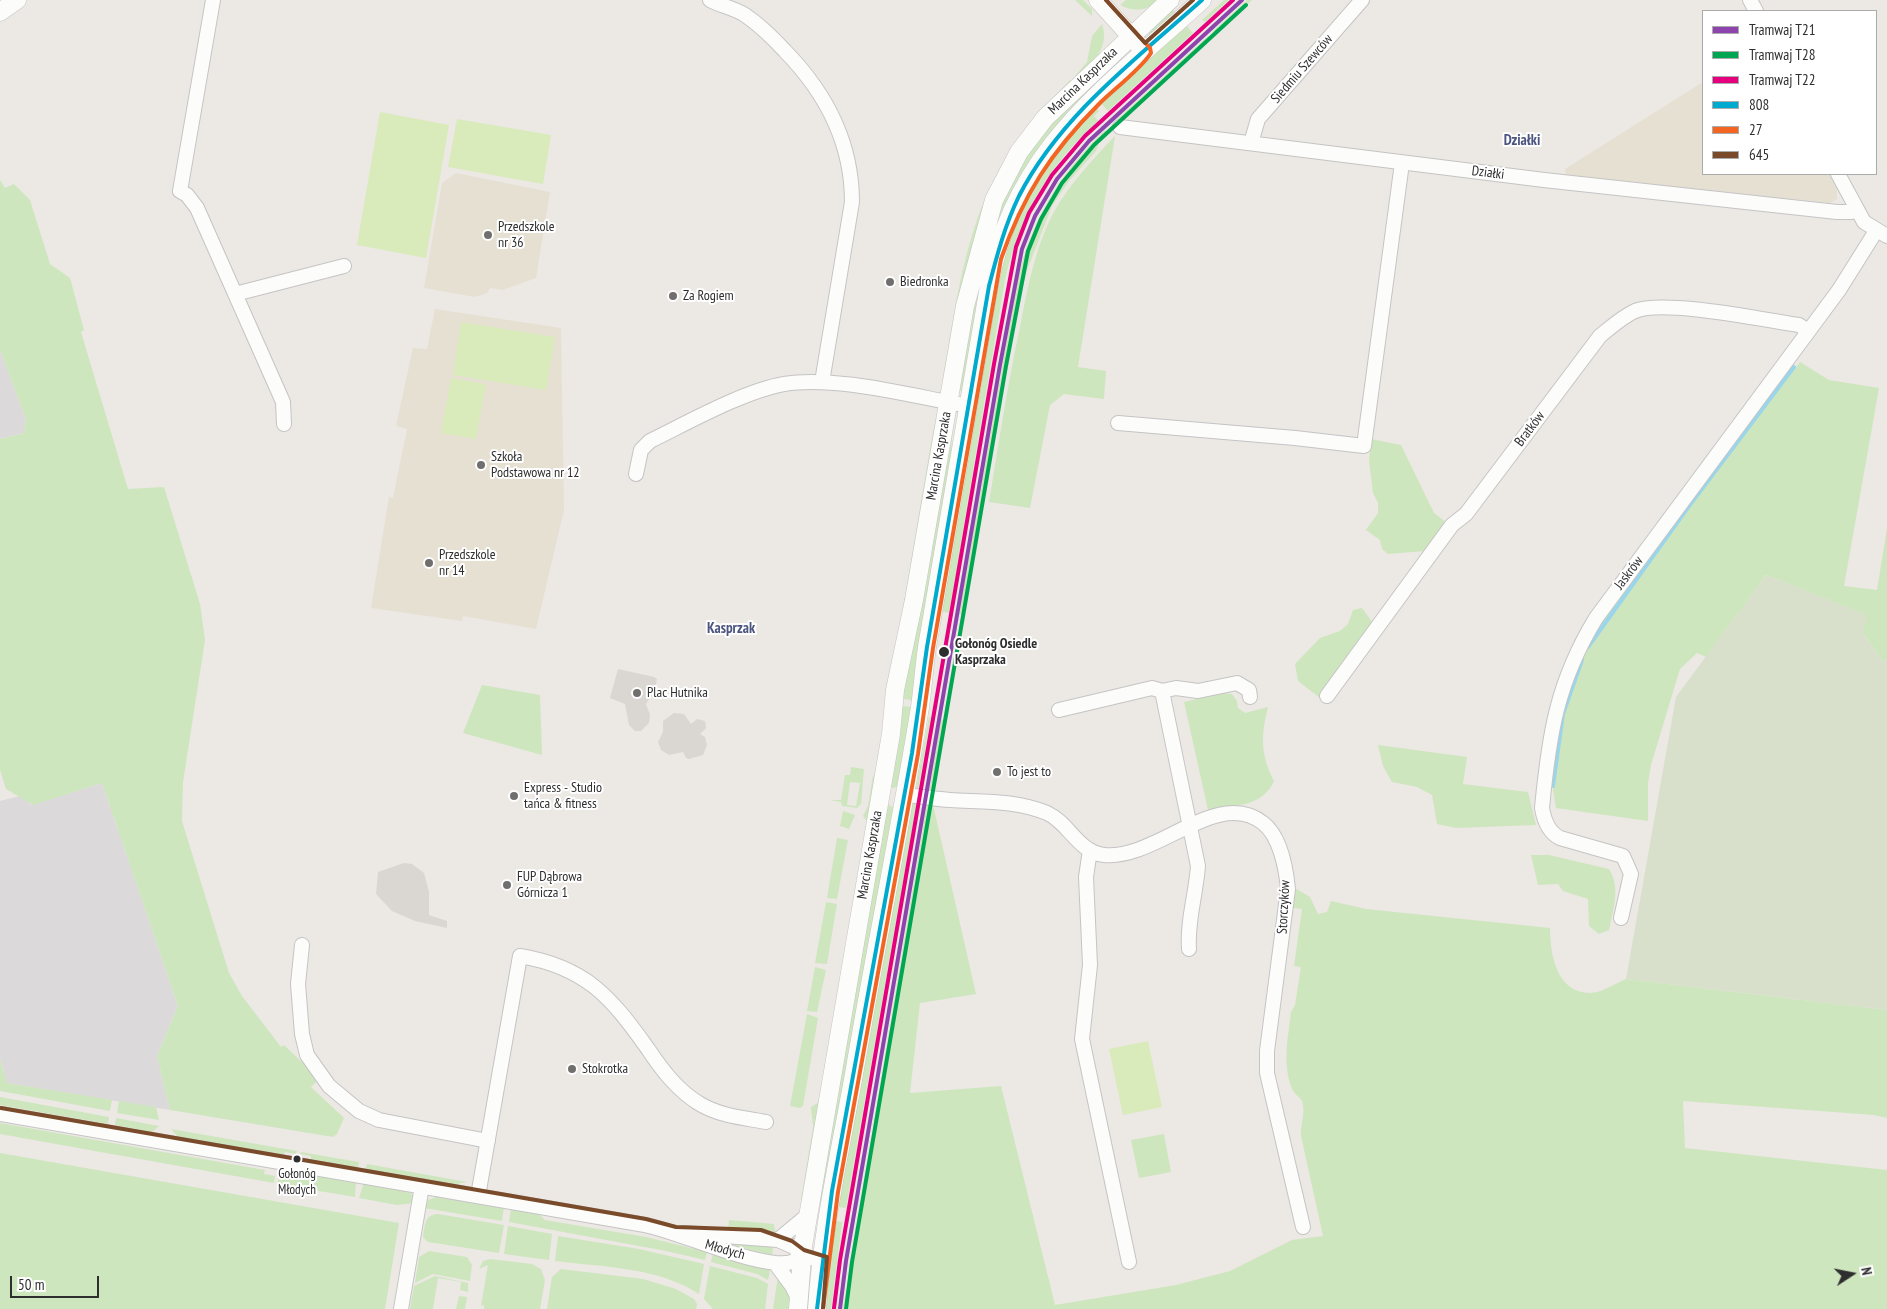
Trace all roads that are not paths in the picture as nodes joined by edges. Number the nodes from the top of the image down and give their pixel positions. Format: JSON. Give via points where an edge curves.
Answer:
{"nodes":[{"id":1,"x":18,"y":0,"type":"edge"},
{"id":2,"x":213,"y":0,"type":"edge"},
{"id":3,"x":710,"y":0,"type":"edge"},
{"id":4,"x":1098,"y":0,"type":"edge"},
{"id":5,"x":1170,"y":0,"type":"edge"},
{"id":6,"x":1202,"y":0,"type":"edge"},
{"id":7,"x":1362,"y":0,"type":"edge"},
{"id":8,"x":0,"y":12,"type":"edge"},
{"id":9,"x":1131,"y":36,"type":"junction"},
{"id":10,"x":1145,"y":52,"type":"junction"},
{"id":11,"x":1120,"y":127,"type":"dead end"},
{"id":12,"x":1251,"y":143,"type":"junction"},
{"id":13,"x":1402,"y":163,"type":"junction"},
{"id":14,"x":1838,"y":175,"type":"edge"},
{"id":15,"x":1856,"y":210,"type":"junction"},
{"id":16,"x":1881,"y":234,"type":"edge"},
{"id":17,"x":344,"y":266,"type":"dead end"},
{"id":18,"x":235,"y":294,"type":"junction"},
{"id":19,"x":1808,"y":331,"type":"junction"},
{"id":20,"x":822,"y":382,"type":"junction"},
{"id":21,"x":948,"y":403,"type":"junction"},
{"id":22,"x":969,"y":406,"type":"junction"},
{"id":23,"x":1118,"y":422,"type":"dead end"},
{"id":24,"x":284,"y":424,"type":"dead end"},
{"id":25,"x":636,"y":474,"type":"dead end"},
{"id":26,"x":1162,"y":691,"type":"junction"},
{"id":27,"x":1327,"y":696,"type":"dead end"},
{"id":28,"x":1250,"y":697,"type":"dead end"},
{"id":29,"x":1059,"y":710,"type":"dead end"},
{"id":30,"x":881,"y":794,"type":"junction"},
{"id":31,"x":905,"y":795,"type":"junction"},
{"id":32,"x":1192,"y":826,"type":"junction"},
{"id":33,"x":1090,"y":850,"type":"junction"},
{"id":34,"x":1621,"y":918,"type":"dead end"},
{"id":35,"x":302,"y":945,"type":"dead end"},
{"id":36,"x":1189,"y":949,"type":"dead end"},
{"id":37,"x":0,"y":1114,"type":"edge"},
{"id":38,"x":766,"y":1122,"type":"dead end"},
{"id":39,"x":488,"y":1141,"type":"junction"},
{"id":40,"x":422,"y":1186,"type":"junction"},
{"id":41,"x":478,"y":1196,"type":"junction"},
{"id":42,"x":808,"y":1215,"type":"junction"},
{"id":43,"x":1303,"y":1227,"type":"dead end"},
{"id":44,"x":675,"y":1233,"type":"junction"},
{"id":45,"x":778,"y":1240,"type":"junction"},
{"id":46,"x":802,"y":1256,"type":"junction"},
{"id":47,"x":822,"y":1260,"type":"junction"},
{"id":48,"x":1129,"y":1262,"type":"dead end"},
{"id":49,"x":775,"y":1263,"type":"junction"},
{"id":50,"x":799,"y":1305,"type":"edge"},
{"id":51,"x":401,"y":1309,"type":"edge"},
{"id":52,"x":817,"y":1309,"type":"edge"}],
"edges":[{"from":1,"to":8,"type":"street"},
{"from":2,"to":18,"type":"street","via":[[180,191],[188,195],[197,208]]},
{"from":3,"to":20,"type":"street","via":[[746,15],[792,58],[826,102],[845,145],[852,202]]},
{"from":4,"to":9,"type":"street"},
{"from":5,"to":9,"type":"street","name":"Marcina Kasprzaka"},
{"from":6,"to":10,"type":"street","name":"Marcina Kasprzaka"},
{"from":7,"to":12,"type":"street","name":"Siedmiu Szewców","via":[[1258,120]]},
{"from":9,"to":10,"type":"street"},
{"from":9,"to":21,"type":"street","name":"Marcina Kasprzaka","via":[[1048,114],[1004,178],[988,218],[971,281]]},
{"from":10,"to":22,"type":"street","name":"Marcina Kasprzaka","via":[[1065,127],[1034,168],[1016,201],[993,268]]},
{"from":11,"to":12,"type":"street","name":"Działki"},
{"from":12,"to":13,"type":"street","name":"Działki"},
{"from":13,"to":15,"type":"street","name":"Działki","via":[[1837,212]]},
{"from":13,"to":23,"type":"street","via":[[1364,446]]},
{"from":14,"to":15,"type":"street"},
{"from":15,"to":16,"type":"street","via":[[1864,222]]},
{"from":16,"to":19,"type":"street","name":"Jaskrów"},
{"from":17,"to":18,"type":"street"},
{"from":18,"to":24,"type":"street","via":[[283,402]]},
{"from":19,"to":27,"type":"street","name":"Bratków","via":[[1799,325],[1665,307],[1635,312],[1613,325],[1600,336],[1466,514],[1452,525]]},
{"from":19,"to":34,"type":"street","name":"Jaskrów","via":[[1596,618],[1564,679],[1550,742],[1542,808],[1544,817],[1552,833],[1560,838],[1623,856],[1631,874]]},
{"from":20,"to":21,"type":"street"},
{"from":20,"to":25,"type":"street","via":[[768,388],[679,427],[645,445]]},
{"from":21,"to":22,"type":"street","name":"Marcina Kasprzaka"},
{"from":21,"to":30,"type":"street","name":"Marcina Kasprzaka","via":[[895,690]]},
{"from":22,"to":31,"type":"street","name":"Marcina Kasprzaka"},
{"from":26,"to":28,"type":"street","via":[[1176,688],[1198,691],[1237,683],[1249,690]]},
{"from":26,"to":29,"type":"street","via":[[1146,689]]},
{"from":26,"to":32,"type":"street"},
{"from":30,"to":31,"type":"street"},
{"from":30,"to":42,"type":"street","name":"Marcina Kasprzaka"},
{"from":31,"to":33,"type":"street","via":[[995,801],[1039,811],[1057,819]]},
{"from":31,"to":47,"type":"street","name":"Marcina Kasprzaka","via":[[884,898]]},
{"from":32,"to":33,"type":"street","name":"Storczyków","via":[[1153,846],[1131,853],[1101,855]]},
{"from":32,"to":36,"type":"street","via":[[1198,866],[1188,926]]},
{"from":32,"to":43,"type":"street","name":"Storczyków","via":[[1224,813],[1252,816],[1271,832],[1284,867],[1288,889],[1266,1064]]},
{"from":33,"to":48,"type":"street","via":[[1086,877],[1090,966],[1083,1048]]},
{"from":35,"to":39,"type":"street","via":[[298,984],[302,1034],[307,1055],[329,1086],[359,1111],[379,1120]]},
{"from":37,"to":40,"type":"street","name":"Młodych"},
{"from":38,"to":39,"type":"street","via":[[721,1113],[701,1104],[671,1080],[616,1007],[588,980],[549,962],[520,956]]},
{"from":39,"to":41,"type":"street"},
{"from":40,"to":41,"type":"street","name":"Młodych"},
{"from":40,"to":51,"type":"street"},
{"from":41,"to":44,"type":"street","name":"Młodych"},
{"from":42,"to":45,"type":"street"},
{"from":42,"to":46,"type":"street","name":"Marcina Kasprzaka"},
{"from":44,"to":45,"type":"street","name":"Młodych"},
{"from":44,"to":49,"type":"street","name":"Młodych","via":[[704,1245]]},
{"from":45,"to":46,"type":"street","name":"Młodych","via":[[794,1247]]},
{"from":46,"to":47,"type":"street","name":"Młodych"},
{"from":46,"to":49,"type":"street","name":"Młodych","via":[[792,1262]]},
{"from":46,"to":50,"type":"street","name":"Marcina Kasprzaka"},
{"from":47,"to":52,"type":"street","name":"Marcina Kasprzaka"},
{"from":49,"to":50,"type":"street","via":[[792,1286]]}]}
